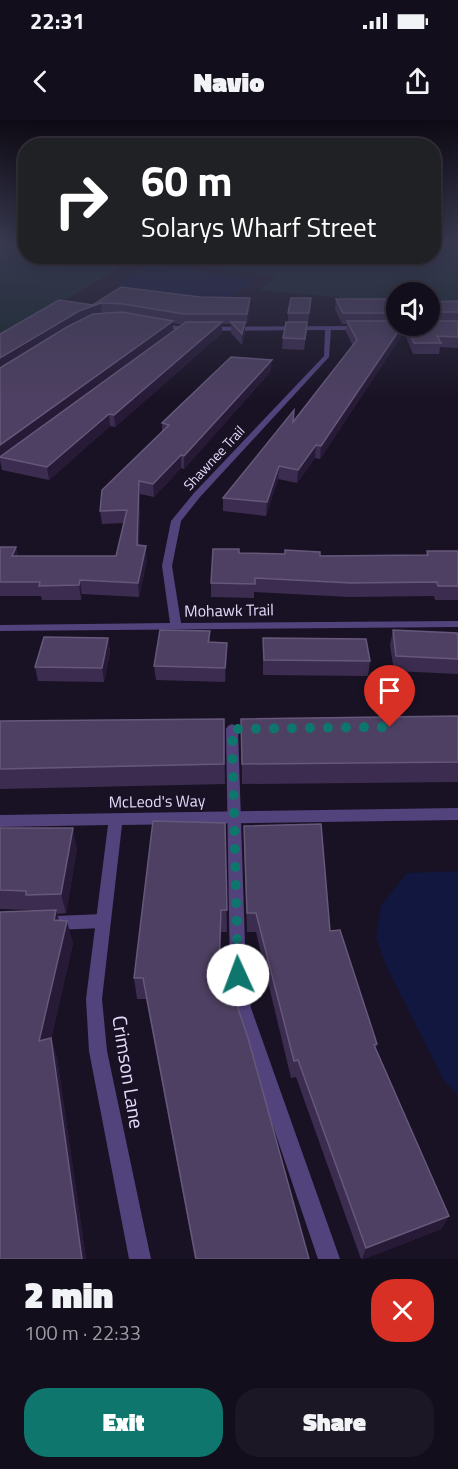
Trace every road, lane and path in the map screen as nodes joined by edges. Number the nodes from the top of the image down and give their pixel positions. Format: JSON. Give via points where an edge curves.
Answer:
{"nodes":[{"id":1,"x":154,"y":324,"type":"edge"},
{"id":2,"x":328,"y":328,"type":"junction"},
{"id":3,"x":364,"y":328,"type":"edge"},
{"id":4,"x":184,"y":329,"type":"junction"},
{"id":5,"x":175,"y":336,"type":"edge"},
{"id":6,"x":458,"y":624,"type":"edge"},
{"id":7,"x":176,"y":627,"type":"junction"},
{"id":8,"x":0,"y":628,"type":"edge"},
{"id":9,"x":232,"y":729,"type":"dead end"},
{"id":10,"x":458,"y":814,"type":"edge"},
{"id":11,"x":234,"y":818,"type":"junction"},
{"id":12,"x":116,"y":819,"type":"junction"},
{"id":13,"x":0,"y":821,"type":"edge"},
{"id":14,"x":104,"y":921,"type":"junction"},
{"id":15,"x":34,"y":924,"type":"edge"},
{"id":16,"x":140,"y":1259,"type":"edge"},
{"id":17,"x":329,"y":1259,"type":"edge"}],
"edges":[{"from":1,"to":4,"type":"street"},
{"from":2,"to":3,"type":"street"},
{"from":2,"to":4,"type":"street"},
{"from":2,"to":7,"type":"street","name":"Shawnee Trail","via":[[327,356],[176,521],[167,566]]},
{"from":4,"to":5,"type":"street"},
{"from":6,"to":7,"type":"street","name":"Mohawk Trail"},
{"from":7,"to":8,"type":"street","name":"Mohawk Trail"},
{"from":9,"to":11,"type":"street"},
{"from":10,"to":11,"type":"street","name":"McLeod's Way"},
{"from":11,"to":12,"type":"street","name":"McLeod's Way"},
{"from":11,"to":17,"type":"street","via":[[242,1008]]},
{"from":12,"to":13,"type":"street","name":"McLeod's Way"},
{"from":12,"to":14,"type":"street","name":"Crimson Lane"},
{"from":14,"to":15,"type":"street"},
{"from":14,"to":16,"type":"street","name":"Crimson Lane","via":[[94,999],[98,1051]]}]}
